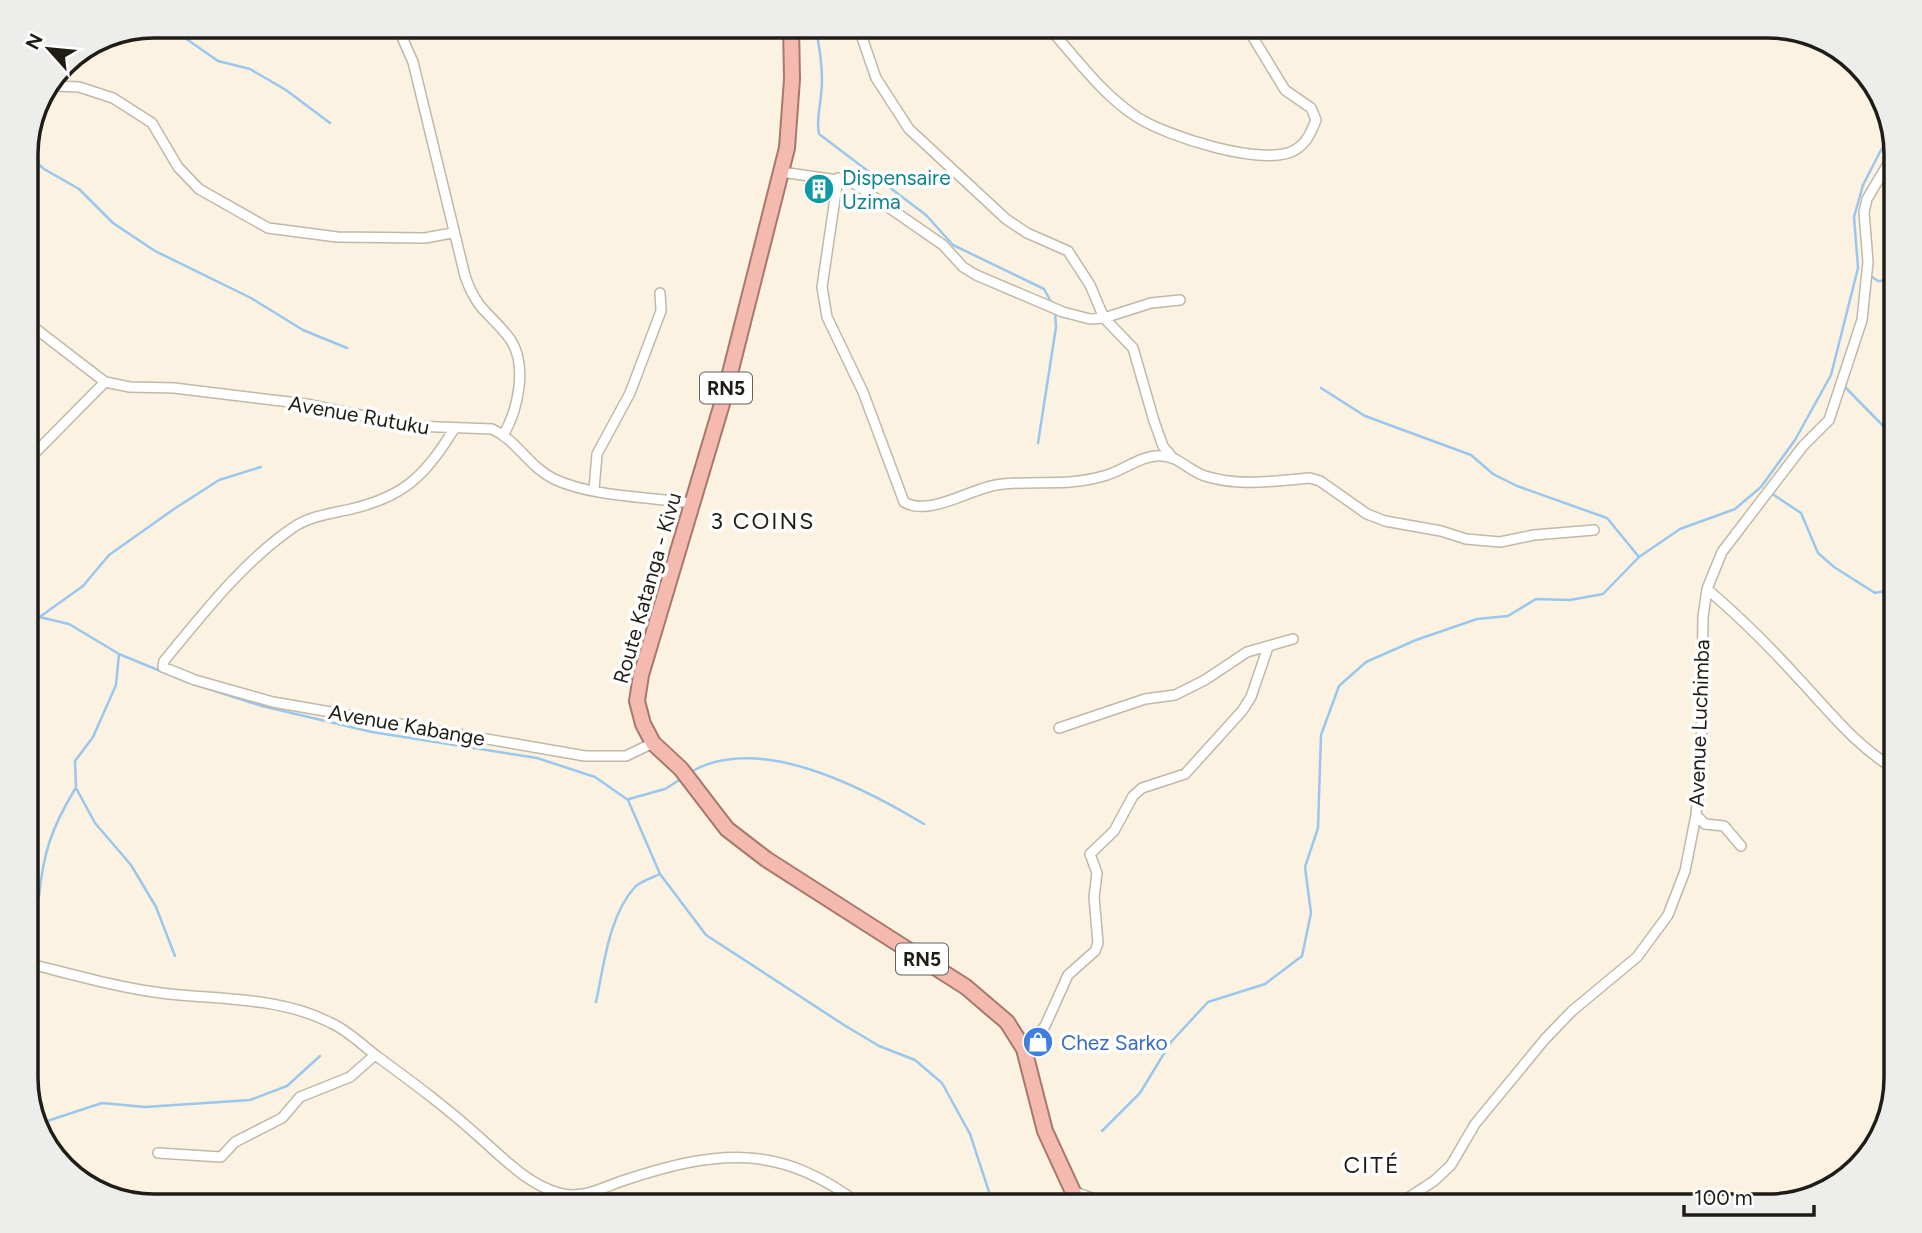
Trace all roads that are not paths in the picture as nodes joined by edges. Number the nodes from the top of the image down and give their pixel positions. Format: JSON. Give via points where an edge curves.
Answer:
{"nodes":[{"id":1,"x":402,"y":38,"type":"edge"},
{"id":2,"x":791,"y":38,"type":"edge"},
{"id":3,"x":862,"y":38,"type":"edge"},
{"id":4,"x":1058,"y":38,"type":"edge"},
{"id":5,"x":1254,"y":38,"type":"edge"},
{"id":6,"x":61,"y":86,"type":"edge"},
{"id":7,"x":1884,"y":170,"type":"edge"},
{"id":8,"x":781,"y":172,"type":"junction"},
{"id":9,"x":838,"y":178,"type":"junction"},
{"id":10,"x":452,"y":233,"type":"junction"},
{"id":11,"x":660,"y":293,"type":"dead end"},
{"id":12,"x":1180,"y":300,"type":"dead end"},
{"id":13,"x":1104,"y":318,"type":"junction"},
{"id":14,"x":39,"y":332,"type":"edge"},
{"id":15,"x":105,"y":382,"type":"junction"},
{"id":16,"x":454,"y":429,"type":"junction"},
{"id":17,"x":504,"y":434,"type":"junction"},
{"id":18,"x":39,"y":448,"type":"edge"},
{"id":19,"x":1172,"y":457,"type":"junction"},
{"id":20,"x":594,"y":489,"type":"junction"},
{"id":21,"x":692,"y":503,"type":"junction"},
{"id":22,"x":1594,"y":530,"type":"dead end"},
{"id":23,"x":1707,"y":589,"type":"junction"},
{"id":24,"x":1293,"y":639,"type":"dead end"},
{"id":25,"x":1268,"y":647,"type":"junction"},
{"id":26,"x":1059,"y":728,"type":"dead end"},
{"id":27,"x":653,"y":743,"type":"junction"},
{"id":28,"x":1884,"y":763,"type":"edge"},
{"id":29,"x":1696,"y":814,"type":"junction"},
{"id":30,"x":1741,"y":846,"type":"dead end"},
{"id":31,"x":39,"y":966,"type":"edge"},
{"id":32,"x":1024,"y":1049,"type":"junction"},
{"id":33,"x":376,"y":1055,"type":"junction"},
{"id":34,"x":158,"y":1153,"type":"dead end"},
{"id":35,"x":1073,"y":1191,"type":"junction"},
{"id":36,"x":561,"y":1194,"type":"edge"},
{"id":37,"x":561,"y":1194,"type":"edge"},
{"id":38,"x":847,"y":1194,"type":"edge"},
{"id":39,"x":1074,"y":1194,"type":"edge"},
{"id":40,"x":1081,"y":1194,"type":"edge"},
{"id":41,"x":1417,"y":1194,"type":"edge"}],
"edges":[{"from":1,"to":10,"type":"street","via":[[413,62]]},
{"from":2,"to":8,"type":"highway","name":"Route Katanga - Kivu","number":"RN5","via":[[791,113]]},
{"from":3,"to":13,"type":"street","via":[[876,78],[909,129],[1006,219],[1068,251]]},
{"from":4,"to":5,"type":"street","via":[[1119,104],[1139,118],[1225,151],[1278,155],[1295,150],[1309,138],[1316,120],[1311,107],[1285,90]]},
{"from":6,"to":10,"type":"street","via":[[79,86],[113,98],[152,123],[178,167],[199,189],[268,228],[337,237],[425,238]]},
{"from":7,"to":23,"type":"street","name":"Avenue Luchimba","via":[[1864,212],[1868,262],[1862,320],[1833,411],[1722,552]]},
{"from":8,"to":9,"type":"street"},
{"from":8,"to":21,"type":"highway","name":"Route Katanga - Kivu","number":"RN5"},
{"from":9,"to":13,"type":"street","via":[[885,203],[976,275],[1074,316]]},
{"from":9,"to":19,"type":"street","via":[[822,287],[827,317],[863,392],[904,502],[931,504],[997,484],[1067,484],[1152,457]]},
{"from":10,"to":17,"type":"street","via":[[475,300],[516,351],[516,404]]},
{"from":11,"to":20,"type":"street","via":[[661,311],[630,393],[597,454]]},
{"from":12,"to":13,"type":"street","via":[[1129,308]]},
{"from":13,"to":19,"type":"street","via":[[1133,348],[1154,421]]},
{"from":14,"to":15,"type":"street","name":"Avenue Rutuku"},
{"from":15,"to":16,"type":"street","name":"Avenue Rutuku","via":[[306,404]]},
{"from":15,"to":18,"type":"street"},
{"from":16,"to":17,"type":"street","name":"Avenue Rutuku","via":[[479,427]]},
{"from":16,"to":27,"type":"street","name":"Avenue Kabange","via":[[425,470],[401,492],[306,520],[290,530],[211,605],[163,667],[273,702],[585,756],[626,756]]},
{"from":17,"to":20,"type":"street","via":[[536,468],[555,480]]},
{"from":19,"to":22,"type":"street","via":[[1199,474],[1235,484],[1310,478],[1367,514],[1466,539],[1500,542]]},
{"from":20,"to":21,"type":"street"},
{"from":21,"to":27,"type":"highway","name":"Route Katanga - Kivu","number":"RN5","via":[[641,675],[637,701]]},
{"from":23,"to":28,"type":"street","via":[[1768,646],[1851,736]]},
{"from":23,"to":29,"type":"street","name":"Avenue Luchimba"},
{"from":24,"to":25,"type":"street"},
{"from":25,"to":26,"type":"street","via":[[1247,652],[1175,695],[1145,699]]},
{"from":25,"to":32,"type":"street","via":[[1251,697],[1241,711],[1185,774],[1133,796],[1114,831],[1090,854],[1097,873],[1096,951],[1068,975],[1045,1026]]},
{"from":27,"to":32,"type":"highway","name":"Route Katanga - Kivu","number":"RN5","via":[[681,769],[727,829],[966,986],[1007,1023]]},
{"from":29,"to":30,"type":"street","via":[[1705,824],[1724,825]]},
{"from":29,"to":41,"type":"street","name":"Avenue Luchimba","via":[[1685,872],[1653,939],[1545,1040],[1475,1124],[1451,1166]]},
{"from":31,"to":33,"type":"street","via":[[124,987],[231,997],[287,1008],[329,1021]]},
{"from":32,"to":35,"type":"highway","name":"Route Katanga - Kivu","number":"RN5","via":[[1041,1119]]},
{"from":33,"to":34,"type":"street","via":[[350,1077],[300,1097],[282,1118],[235,1142],[221,1157]]},
{"from":33,"to":36,"type":"street","via":[[516,1169]]},
{"from":35,"to":39,"type":"highway","number":"RN5"},
{"from":35,"to":40,"type":"street"},
{"from":37,"to":38,"type":"street","via":[[596,1191],[698,1160],[745,1156],[789,1164]]}]}
